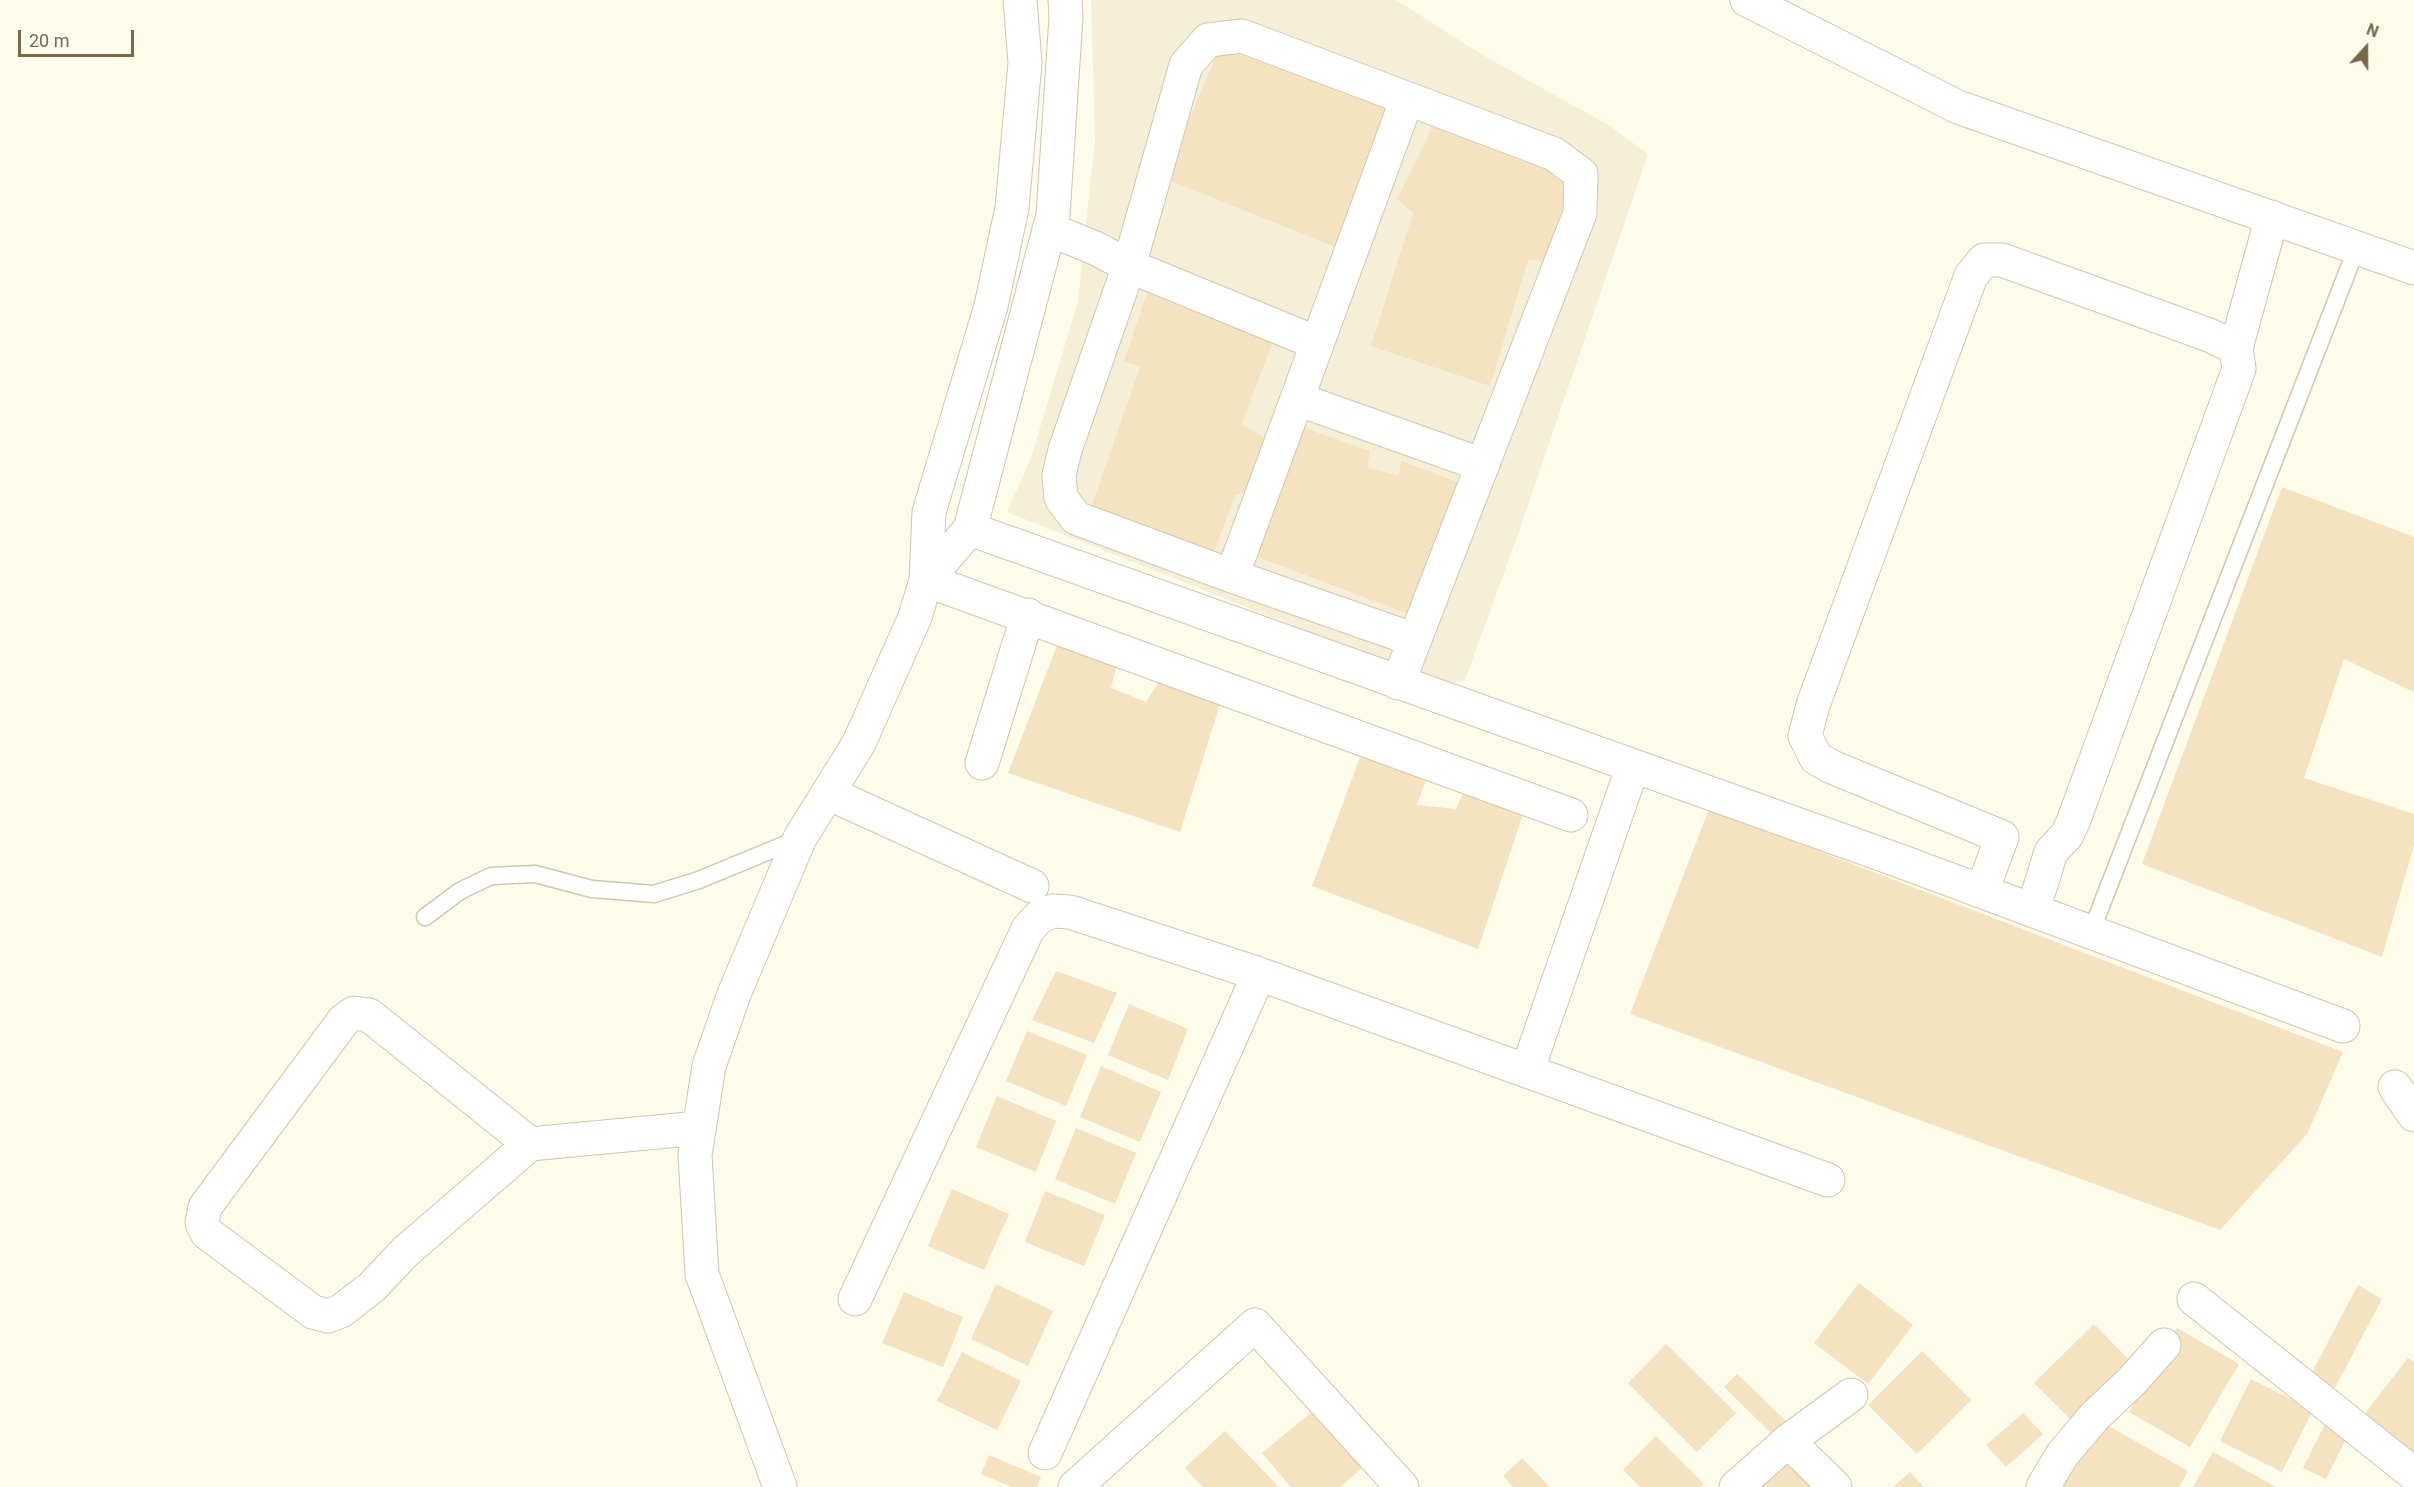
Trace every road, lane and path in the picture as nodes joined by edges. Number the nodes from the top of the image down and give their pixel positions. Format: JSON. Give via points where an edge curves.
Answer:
{"nodes":[{"id":1,"x":1020,"y":0,"type":"edge"},
{"id":2,"x":1065,"y":0,"type":"edge"},
{"id":3,"x":1747,"y":0,"type":"edge"},
{"id":4,"x":1407,"y":99,"type":"junction"},
{"id":5,"x":2272,"y":217,"type":"junction"},
{"id":6,"x":1049,"y":230,"type":"junction"},
{"id":7,"x":2357,"y":247,"type":"junction"},
{"id":8,"x":1129,"y":266,"type":"junction"},
{"id":9,"x":2414,"y":268,"type":"edge"},
{"id":10,"x":1317,"y":343,"type":"junction"},
{"id":11,"x":2236,"y":348,"type":"junction"},
{"id":12,"x":1296,"y":399,"type":"junction"},
{"id":13,"x":1483,"y":465,"type":"junction"},
{"id":14,"x":970,"y":529,"type":"junction"},
{"id":15,"x":1232,"y":576,"type":"junction"},
{"id":16,"x":926,"y":580,"type":"junction"},
{"id":17,"x":1028,"y":615,"type":"junction"},
{"id":18,"x":1415,"y":640,"type":"junction"},
{"id":19,"x":1398,"y":683,"type":"junction"},
{"id":20,"x":982,"y":763,"type":"dead end"},
{"id":21,"x":1633,"y":766,"type":"junction"},
{"id":22,"x":828,"y":794,"type":"junction"},
{"id":23,"x":1571,"y":815,"type":"dead end"},
{"id":24,"x":2002,"y":837,"type":"junction"},
{"id":25,"x":800,"y":838,"type":"junction"},
{"id":26,"x":2051,"y":852,"type":"junction"},
{"id":27,"x":1032,"y":886,"type":"dead end"},
{"id":28,"x":1982,"y":891,"type":"junction"},
{"id":29,"x":2033,"y":910,"type":"junction"},
{"id":30,"x":425,"y":917,"type":"dead end"},
{"id":31,"x":2091,"y":932,"type":"junction"},
{"id":32,"x":1259,"y":974,"type":"junction"},
{"id":33,"x":2343,"y":1026,"type":"dead end"},
{"id":34,"x":1527,"y":1071,"type":"junction"},
{"id":35,"x":2395,"y":1087,"type":"dead end"},
{"id":36,"x":2414,"y":1115,"type":"edge"},
{"id":37,"x":699,"y":1128,"type":"junction"},
{"id":38,"x":530,"y":1144,"type":"junction"},
{"id":39,"x":1828,"y":1180,"type":"dead end"},
{"id":40,"x":855,"y":1299,"type":"dead end"},
{"id":41,"x":2194,"y":1299,"type":"dead end"},
{"id":42,"x":2164,"y":1345,"type":"dead end"},
{"id":43,"x":1851,"y":1395,"type":"dead end"},
{"id":44,"x":1788,"y":1441,"type":"junction"},
{"id":45,"x":1045,"y":1453,"type":"dead end"},
{"id":46,"x":2414,"y":1474,"type":"edge"},
{"id":47,"x":780,"y":1487,"type":"edge"},
{"id":48,"x":1075,"y":1487,"type":"edge"},
{"id":49,"x":1402,"y":1487,"type":"edge"},
{"id":50,"x":1736,"y":1487,"type":"edge"},
{"id":51,"x":1835,"y":1487,"type":"edge"},
{"id":52,"x":2043,"y":1487,"type":"edge"}],
"edges":[{"from":1,"to":16,"type":"street","via":[[1024,63],[1012,208],[991,306],[929,512]]},
{"from":2,"to":6,"type":"street"},
{"from":3,"to":5,"type":"street","via":[[1958,107]]},
{"from":4,"to":8,"type":"street","via":[[1242,36],[1208,40],[1186,65]]},
{"from":4,"to":10,"type":"street"},
{"from":4,"to":13,"type":"street","via":[[1554,154],[1581,174],[1580,213]]},
{"from":5,"to":7,"type":"street"},
{"from":5,"to":11,"type":"street"},
{"from":6,"to":8,"type":"street"},
{"from":6,"to":14,"type":"street"},
{"from":7,"to":9,"type":"street"},
{"from":7,"to":31,"type":"lane"},
{"from":8,"to":10,"type":"street"},
{"from":8,"to":15,"type":"street","via":[[1065,450],[1059,475],[1061,498],[1076,518]]},
{"from":10,"to":12,"type":"street"},
{"from":11,"to":24,"type":"street","via":[[2002,260],[1984,260],[1971,276],[1805,736],[1816,758],[1832,767]]},
{"from":11,"to":26,"type":"street","via":[[2239,369],[2073,822]]},
{"from":12,"to":13,"type":"street"},
{"from":12,"to":15,"type":"street"},
{"from":13,"to":18,"type":"street"},
{"from":14,"to":16,"type":"street"},
{"from":14,"to":19,"type":"street"},
{"from":15,"to":18,"type":"street"},
{"from":16,"to":17,"type":"street"},
{"from":16,"to":22,"type":"street","via":[[915,617],[859,743]]},
{"from":17,"to":20,"type":"street"},
{"from":17,"to":23,"type":"street"},
{"from":18,"to":19,"type":"street"},
{"from":19,"to":21,"type":"street"},
{"from":21,"to":28,"type":"street"},
{"from":21,"to":34,"type":"street"},
{"from":22,"to":25,"type":"street"},
{"from":22,"to":27,"type":"street"},
{"from":24,"to":26,"type":"street"},
{"from":24,"to":28,"type":"street"},
{"from":25,"to":30,"type":"lane","via":[[699,880],[654,894],[592,889],[535,874],[491,876],[460,891]]},
{"from":25,"to":37,"type":"street","via":[[734,994],[710,1066]]},
{"from":26,"to":29,"type":"street"},
{"from":28,"to":29,"type":"street"},
{"from":29,"to":31,"type":"street"},
{"from":31,"to":33,"type":"street"},
{"from":32,"to":34,"type":"street"},
{"from":32,"to":40,"type":"street","via":[[1070,912],[1053,911],[1039,916],[1028,929]]},
{"from":32,"to":45,"type":"street"},
{"from":34,"to":39,"type":"street"},
{"from":35,"to":36,"type":"street"},
{"from":37,"to":38,"type":"street"},
{"from":37,"to":47,"type":"street","via":[[695,1155],[702,1274]]},
{"from":38,"to":38,"type":"street","via":[[405,1252],[372,1287],[328,1316],[313,1312],[207,1233],[202,1223],[205,1207],[354,1013],[369,1015]]},
{"from":41,"to":46,"type":"street"},
{"from":42,"to":52,"type":"street","via":[[2094,1417],[2062,1455]]},
{"from":43,"to":44,"type":"street"},
{"from":44,"to":50,"type":"street"},
{"from":44,"to":51,"type":"street"},
{"from":48,"to":49,"type":"street","via":[[1256,1325]]}]}
